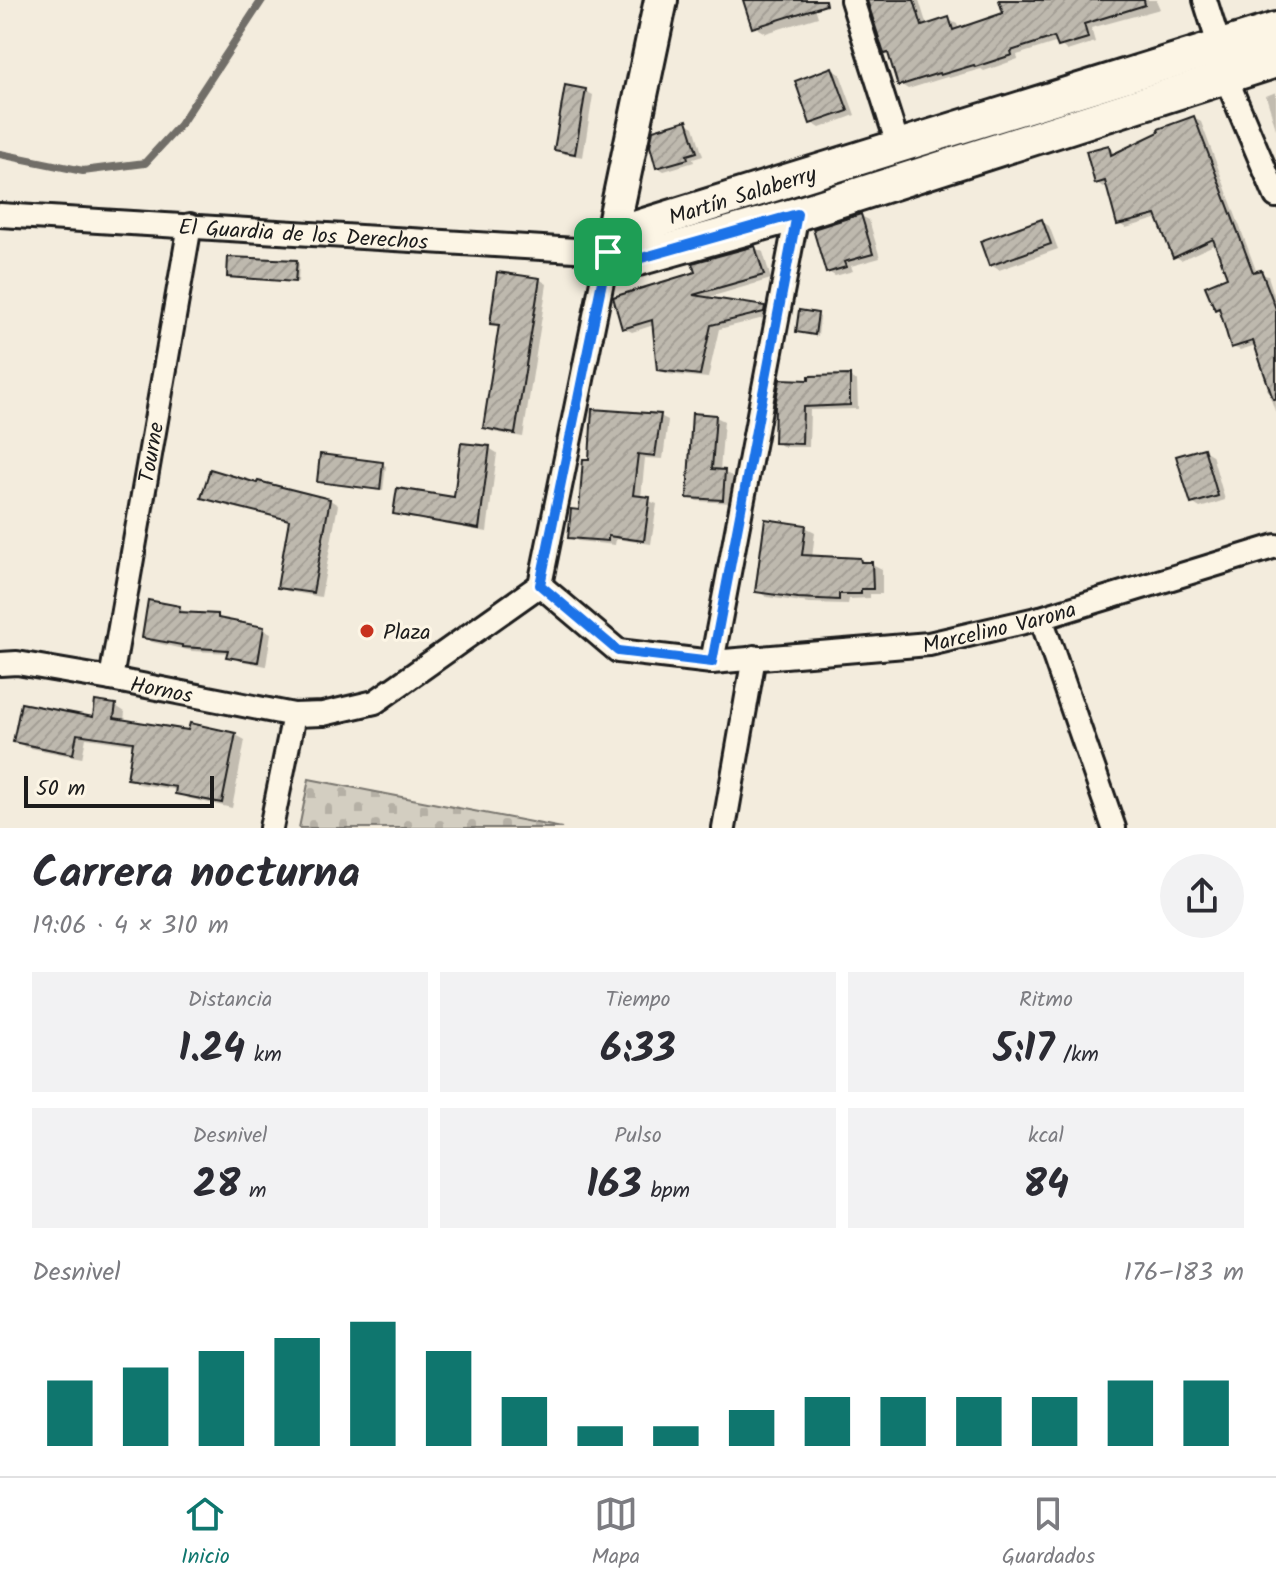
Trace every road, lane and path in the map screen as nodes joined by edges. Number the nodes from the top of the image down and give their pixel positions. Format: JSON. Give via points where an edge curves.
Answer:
{"nodes":[{"id":1,"x":661,"y":0,"type":"edge"},
{"id":2,"x":852,"y":0,"type":"edge"},
{"id":3,"x":1205,"y":0,"type":"edge"},
{"id":4,"x":1276,"y":29,"type":"edge"},
{"id":5,"x":1276,"y":61,"type":"edge"},
{"id":6,"x":1223,"y":63,"type":"junction"},
{"id":7,"x":899,"y":148,"type":"junction"},
{"id":8,"x":1276,"y":196,"type":"edge"},
{"id":9,"x":797,"y":214,"type":"junction"},
{"id":10,"x":0,"y":215,"type":"edge"},
{"id":11,"x":190,"y":225,"type":"junction"},
{"id":12,"x":608,"y":252,"type":"junction"},
{"id":13,"x":1276,"y":546,"type":"edge"},
{"id":14,"x":540,"y":585,"type":"junction"},
{"id":15,"x":1041,"y":618,"type":"junction"},
{"id":16,"x":754,"y":657,"type":"junction"},
{"id":17,"x":712,"y":662,"type":"junction"},
{"id":18,"x":0,"y":664,"type":"edge"},
{"id":19,"x":111,"y":679,"type":"junction"},
{"id":20,"x":294,"y":715,"type":"junction"},
{"id":21,"x":271,"y":828,"type":"edge"},
{"id":22,"x":724,"y":828,"type":"edge"},
{"id":23,"x":1114,"y":828,"type":"edge"}],
"edges":[{"from":1,"to":12,"type":"street"},
{"from":2,"to":7,"type":"street"},
{"from":3,"to":6,"type":"street"},
{"from":4,"to":6,"type":"street","name":"Martín Salaberry"},
{"from":5,"to":6,"type":"street","name":"Martín Salaberry"},
{"from":6,"to":7,"type":"street","name":"Martín Salaberry"},
{"from":6,"to":8,"type":"street"},
{"from":6,"to":9,"type":"street","name":"Martín Salaberry"},
{"from":7,"to":12,"type":"street","name":"Martín Salaberry","via":[[638,227]]},
{"from":9,"to":12,"type":"street","name":"Martín Salaberry","via":[[638,259]]},
{"from":9,"to":17,"type":"street"},
{"from":10,"to":11,"type":"street","name":"El Guardia de los Derechos"},
{"from":11,"to":12,"type":"street","name":"El Guardia de los Derechos"},
{"from":11,"to":19,"type":"street","name":"Tourne"},
{"from":12,"to":14,"type":"street"},
{"from":13,"to":15,"type":"street","name":"Marcelino Varona"},
{"from":14,"to":17,"type":"street","name":"Marcelino Varona","via":[[618,651]]},
{"from":14,"to":20,"type":"street","name":"Hornos","via":[[375,702]]},
{"from":15,"to":16,"type":"street","name":"Marcelino Varona","via":[[929,644]]},
{"from":15,"to":23,"type":"street"},
{"from":16,"to":17,"type":"street","name":"Marcelino Varona"},
{"from":16,"to":22,"type":"street"},
{"from":18,"to":19,"type":"street","name":"Hornos"},
{"from":19,"to":20,"type":"street","name":"Hornos"},
{"from":20,"to":21,"type":"street"}]}
